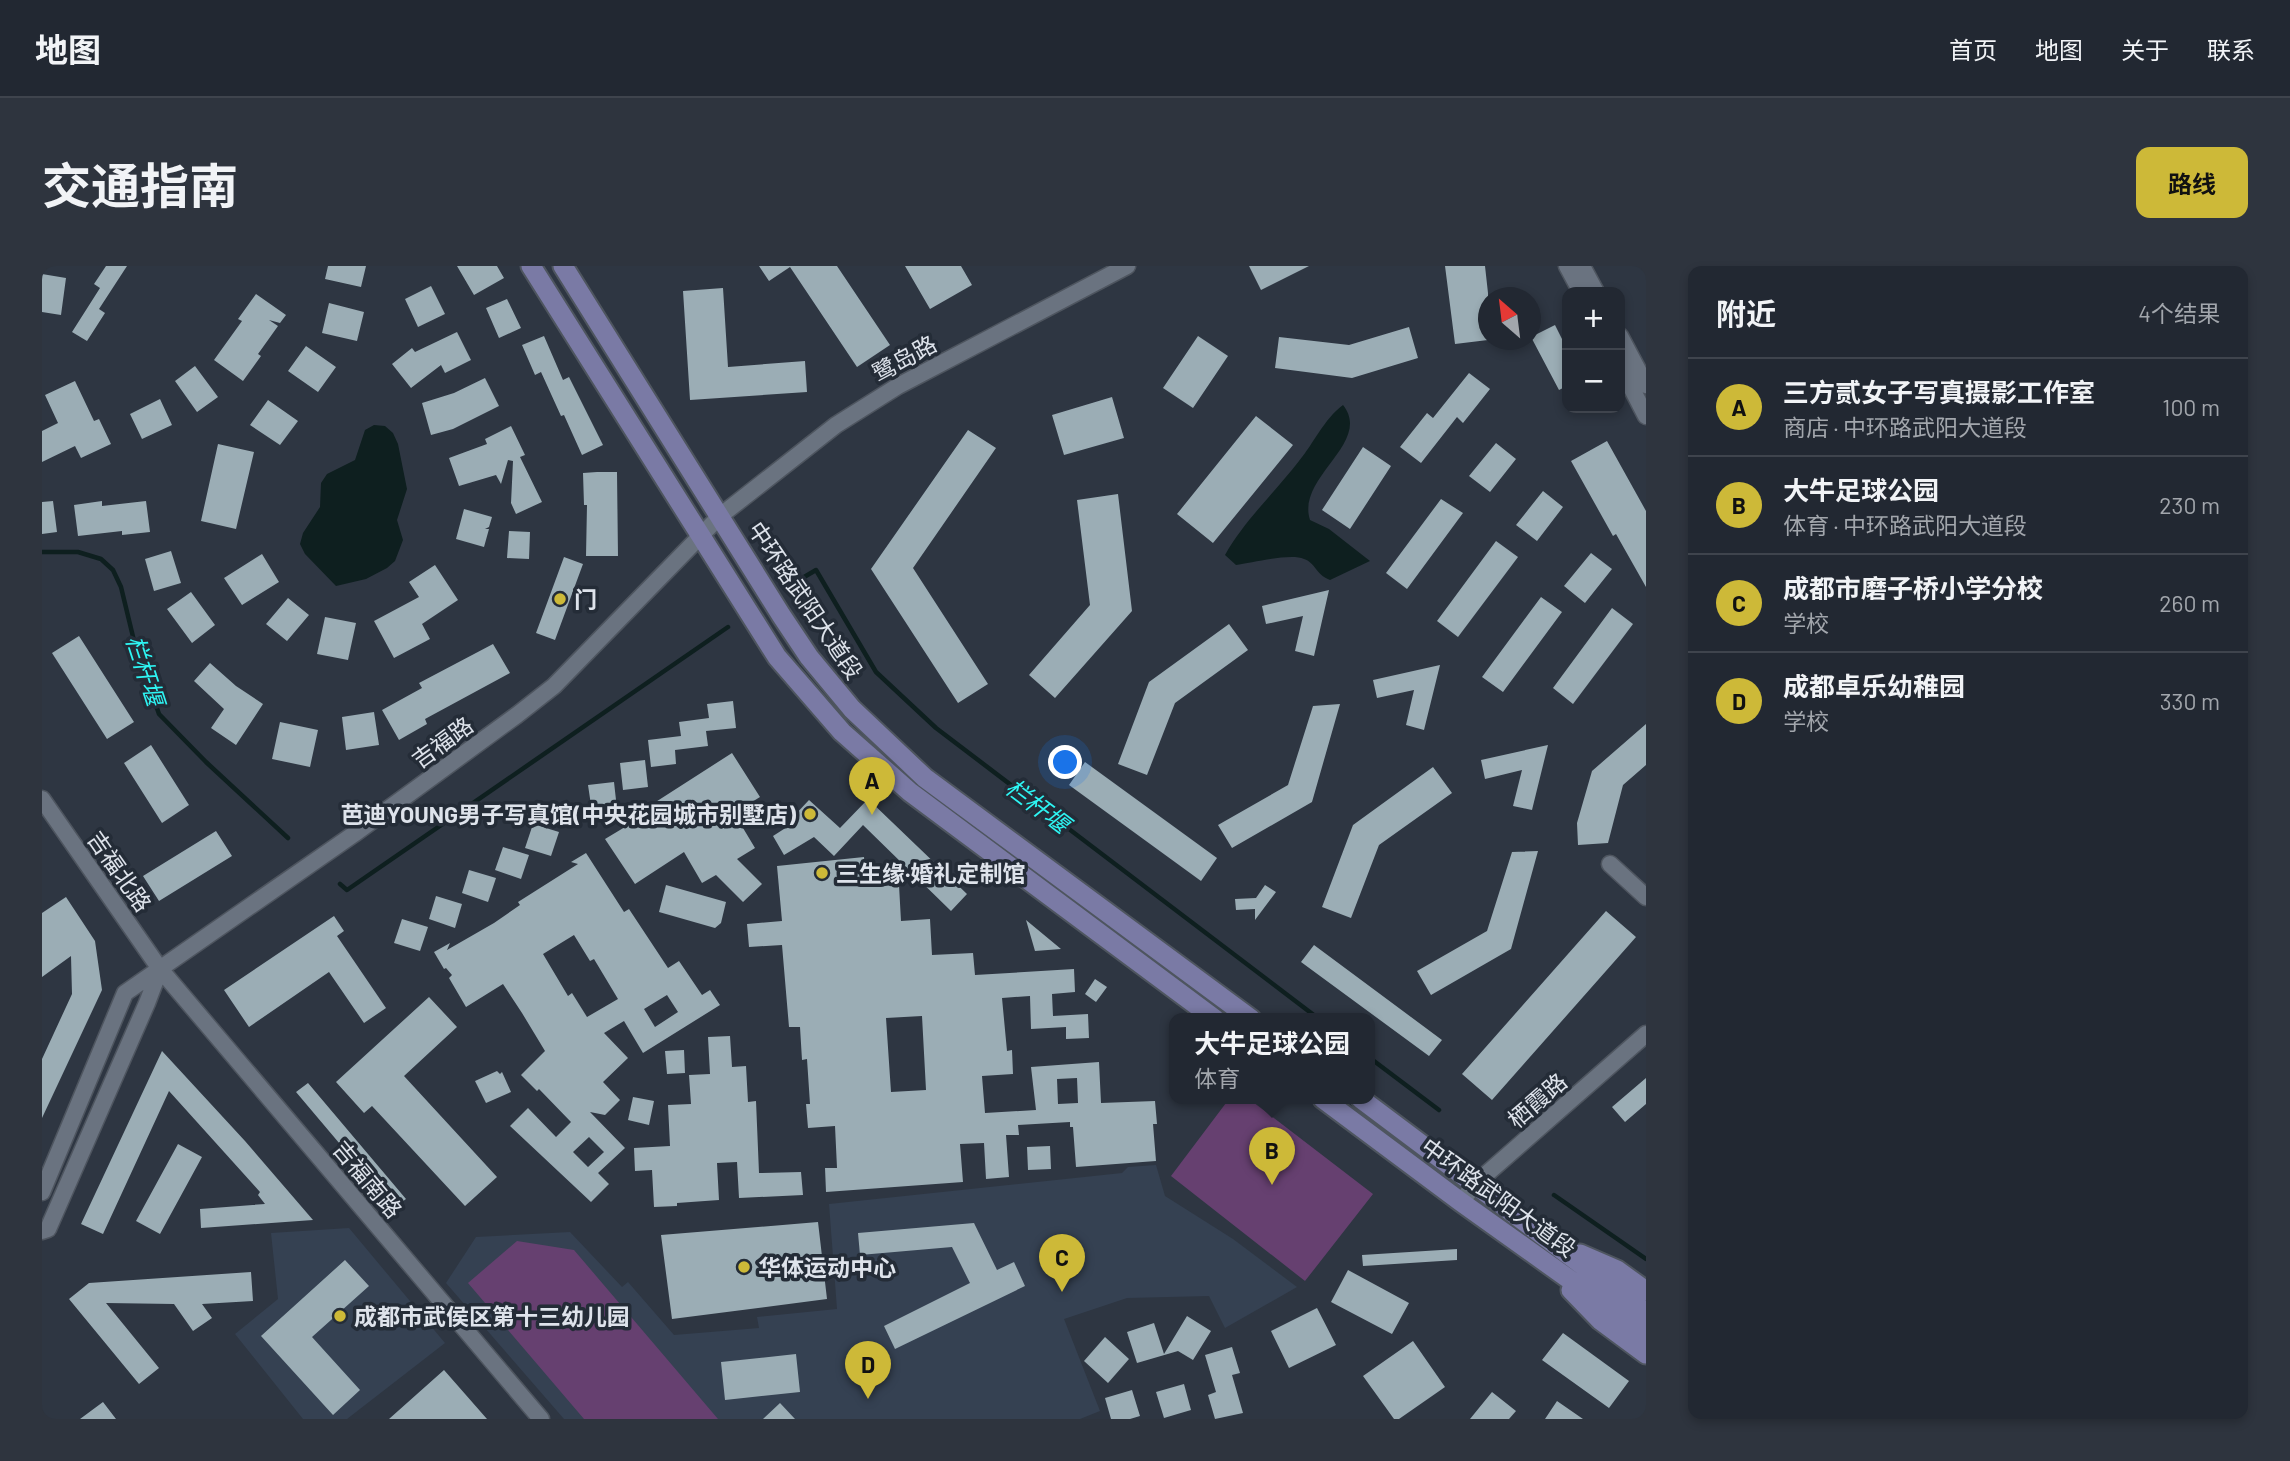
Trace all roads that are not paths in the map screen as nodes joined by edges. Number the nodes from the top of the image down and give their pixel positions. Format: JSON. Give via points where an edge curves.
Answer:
{"nodes":[{"id":1,"x":531,"y":266,"type":"edge"},
{"id":2,"x":563,"y":266,"type":"edge"},
{"id":3,"x":1127,"y":266,"type":"edge"},
{"id":4,"x":1567,"y":266,"type":"edge"},
{"id":5,"x":1582,"y":266,"type":"edge"},
{"id":6,"x":1578,"y":287,"type":"edge"},
{"id":7,"x":1593,"y":287,"type":"edge"},
{"id":8,"x":1625,"y":345,"type":"edge"},
{"id":9,"x":1625,"y":376,"type":"edge"},
{"id":10,"x":1646,"y":384,"type":"edge"},
{"id":11,"x":1646,"y":416,"type":"edge"},
{"id":12,"x":720,"y":516,"type":"junction"},
{"id":13,"x":700,"y":537,"type":"junction"},
{"id":14,"x":42,"y":799,"type":"edge"},
{"id":15,"x":1610,"y":864,"type":"dead end"},
{"id":16,"x":1646,"y":897,"type":"edge"},
{"id":17,"x":160,"y":969,"type":"junction"},
{"id":18,"x":1207,"y":1013,"type":"edge"},
{"id":19,"x":1243,"y":1013,"type":"edge"},
{"id":20,"x":1646,"y":1034,"type":"edge"},
{"id":21,"x":1330,"y":1104,"type":"edge"},
{"id":22,"x":1368,"y":1104,"type":"edge"},
{"id":23,"x":1475,"y":1184,"type":"junction"},
{"id":24,"x":42,"y":1192,"type":"edge"},
{"id":25,"x":1461,"y":1202,"type":"junction"},
{"id":26,"x":42,"y":1231,"type":"edge"},
{"id":27,"x":1554,"y":1243,"type":"junction"},
{"id":28,"x":1539,"y":1257,"type":"junction"},
{"id":29,"x":1646,"y":1292,"type":"edge"},
{"id":30,"x":1646,"y":1313,"type":"edge"},
{"id":31,"x":1646,"y":1334,"type":"edge"},
{"id":32,"x":1646,"y":1354,"type":"edge"},
{"id":33,"x":541,"y":1419,"type":"edge"}],
"edges":[{"from":1,"to":13,"type":"main road"},
{"from":2,"to":12,"type":"main road","name":"中环路武阳大道段"},
{"from":3,"to":12,"type":"street","name":"鹭岛路","via":[[898,386],[835,425]]},
{"from":4,"to":6,"type":"street"},
{"from":5,"to":7,"type":"street"},
{"from":8,"to":10,"type":"street"},
{"from":9,"to":11,"type":"street"},
{"from":12,"to":13,"type":"street","name":"吉福路"},
{"from":12,"to":19,"type":"main road","name":"中环路武阳大道段","via":[[809,657],[852,709],[916,770]]},
{"from":13,"to":17,"type":"street","name":"吉福路","via":[[554,686],[354,835]]},
{"from":13,"to":18,"type":"main road","via":[[777,657],[842,732],[910,792]]},
{"from":14,"to":17,"type":"street","name":"吉福北路"},
{"from":15,"to":16,"type":"street"},
{"from":17,"to":24,"type":"street","name":"吉福路","via":[[125,993]]},
{"from":17,"to":26,"type":"street","via":[[48,1229]]},
{"from":17,"to":33,"type":"street","name":"吉福南路"},
{"from":20,"to":23,"type":"street","name":"栖霞路"},
{"from":21,"to":25,"type":"main road","name":"中环路武阳大道段"},
{"from":22,"to":23,"type":"main road","name":"中环路武阳大道段"},
{"from":23,"to":25,"type":"street","name":"栖霞路"},
{"from":23,"to":27,"type":"main road","name":"中环路武阳大道段"},
{"from":25,"to":28,"type":"main road","name":"中环路武阳大道段"},
{"from":27,"to":29,"type":"main road","via":[[1617,1270]]},
{"from":27,"to":30,"type":"main road","name":"中环路武阳大道段"},
{"from":28,"to":31,"type":"main road","name":"中环路武阳大道段"},
{"from":28,"to":32,"type":"main road","via":[[1600,1320]]}]}
